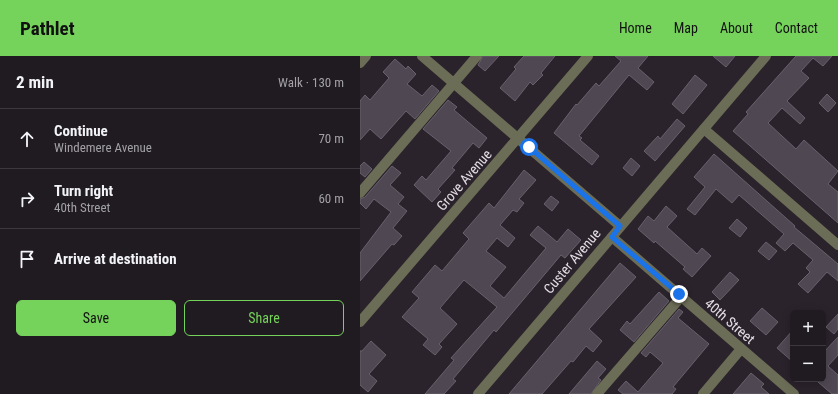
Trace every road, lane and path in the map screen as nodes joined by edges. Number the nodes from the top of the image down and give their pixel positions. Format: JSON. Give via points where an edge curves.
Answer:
{"nodes":[{"id":1,"x":366,"y":56,"type":"edge"},
{"id":2,"x":422,"y":56,"type":"edge"},
{"id":3,"x":477,"y":56,"type":"edge"},
{"id":4,"x":588,"y":56,"type":"edge"},
{"id":5,"x":766,"y":56,"type":"edge"},
{"id":6,"x":360,"y":63,"type":"edge"},
{"id":7,"x":454,"y":83,"type":"junction"},
{"id":8,"x":704,"y":129,"type":"junction"},
{"id":9,"x":518,"y":138,"type":"junction"},
{"id":10,"x":360,"y":193,"type":"edge"},
{"id":11,"x":620,"y":226,"type":"junction"},
{"id":12,"x":612,"y":237,"type":"junction"},
{"id":13,"x":838,"y":244,"type":"edge"},
{"id":14,"x":681,"y":297,"type":"junction"},
{"id":15,"x":360,"y":322,"type":"edge"},
{"id":16,"x":741,"y":349,"type":"junction"},
{"id":17,"x":478,"y":394,"type":"edge"},
{"id":18,"x":597,"y":394,"type":"edge"},
{"id":19,"x":703,"y":394,"type":"edge"},
{"id":20,"x":794,"y":394,"type":"edge"}],
"edges":[{"from":1,"to":6,"type":"street"},
{"from":2,"to":7,"type":"street"},
{"from":3,"to":7,"type":"street"},
{"from":4,"to":9,"type":"street","name":"Grove Avenue"},
{"from":5,"to":8,"type":"street","name":"Custer Avenue"},
{"from":7,"to":9,"type":"street"},
{"from":7,"to":10,"type":"street"},
{"from":8,"to":11,"type":"street","name":"Custer Avenue"},
{"from":8,"to":13,"type":"street"},
{"from":9,"to":11,"type":"street"},
{"from":9,"to":15,"type":"street","name":"Grove Avenue"},
{"from":11,"to":12,"type":"street","name":"Custer Avenue"},
{"from":12,"to":14,"type":"street","name":"40th Street"},
{"from":12,"to":17,"type":"street","name":"Custer Avenue"},
{"from":14,"to":16,"type":"street","name":"40th Street"},
{"from":14,"to":18,"type":"street"},
{"from":16,"to":19,"type":"street"},
{"from":16,"to":20,"type":"street","name":"40th Street"}]}
